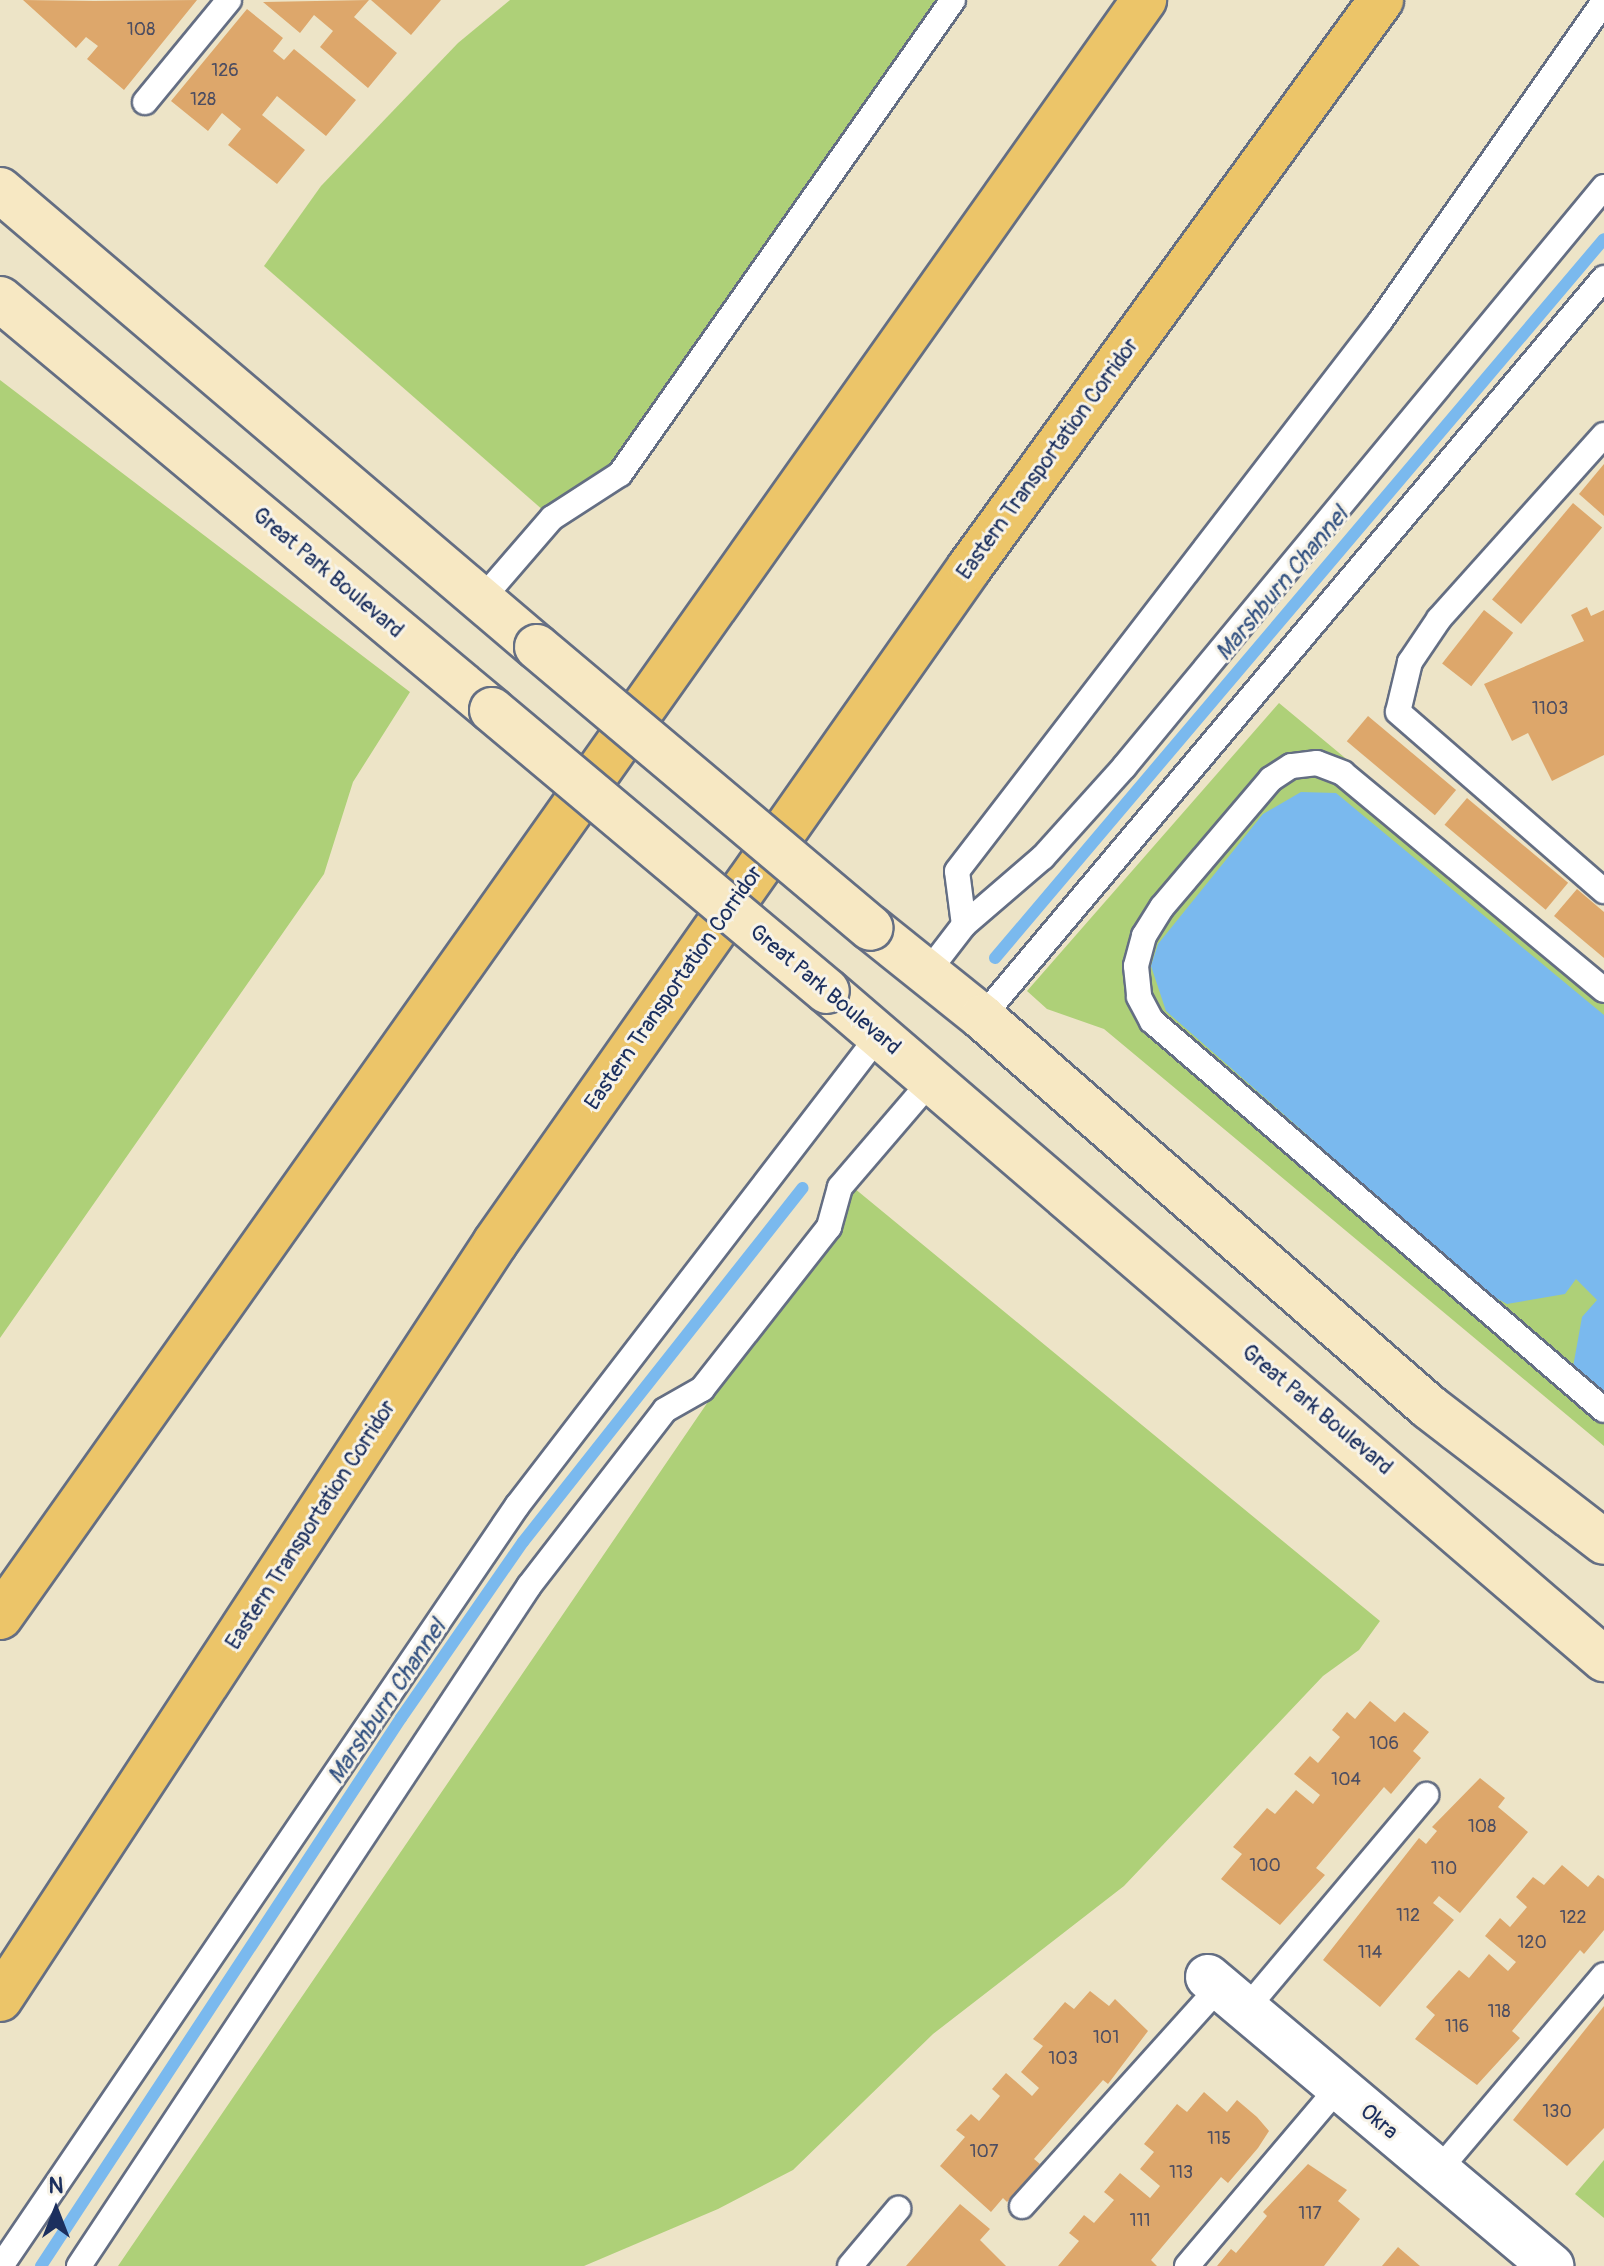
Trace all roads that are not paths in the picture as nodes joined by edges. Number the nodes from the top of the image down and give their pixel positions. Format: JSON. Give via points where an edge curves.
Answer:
{"nodes":[{"id":1,"x":229,"y":0,"type":"edge"},
{"id":2,"x":953,"y":0,"type":"edge"},
{"id":3,"x":1144,"y":0,"type":"edge"},
{"id":4,"x":1381,"y":0,"type":"edge"},
{"id":5,"x":1604,"y":2,"type":"edge"},
{"id":6,"x":145,"y":102,"type":"dead end"},
{"id":7,"x":1604,"y":187,"type":"edge"},
{"id":8,"x":0,"y":190,"type":"edge"},
{"id":9,"x":1604,"y":278,"type":"edge"},
{"id":10,"x":0,"y":299,"type":"edge"},
{"id":11,"x":1604,"y":435,"type":"edge"},
{"id":12,"x":482,"y":599,"type":"junction"},
{"id":13,"x":1604,"y":891,"type":"edge"},
{"id":14,"x":964,"y":925,"type":"junction"},
{"id":15,"x":927,"y":973,"type":"junction"},
{"id":16,"x":1604,"y":990,"type":"edge"},
{"id":17,"x":982,"y":1017,"type":"junction"},
{"id":18,"x":879,"y":1035,"type":"junction"},
{"id":19,"x":931,"y":1081,"type":"junction"},
{"id":20,"x":1604,"y":1410,"type":"edge"},
{"id":21,"x":1604,"y":1542,"type":"edge"},
{"id":22,"x":0,"y":1617,"type":"edge"},
{"id":23,"x":1604,"y":1659,"type":"edge"},
{"id":24,"x":1426,"y":1795,"type":"dead end"},
{"id":25,"x":1604,"y":1975,"type":"edge"},
{"id":26,"x":1224,"y":1991,"type":"junction"},
{"id":27,"x":0,"y":1999,"type":"edge"},
{"id":28,"x":1338,"y":2088,"type":"junction"},
{"id":29,"x":1437,"y":2172,"type":"junction"},
{"id":30,"x":1022,"y":2206,"type":"dead end"},
{"id":31,"x":898,"y":2209,"type":"dead end"},
{"id":32,"x":1533,"y":2260,"type":"edge"},
{"id":33,"x":1,"y":2266,"type":"edge"},
{"id":34,"x":79,"y":2266,"type":"edge"},
{"id":35,"x":850,"y":2266,"type":"edge"},
{"id":36,"x":1187,"y":2266,"type":"edge"}],
"edges":[{"from":1,"to":6,"type":"lane"},
{"from":2,"to":12,"type":"lane","via":[[620,474],[552,518]]},
{"from":3,"to":22,"type":"highway"},
{"from":4,"to":27,"type":"highway","name":"Eastern Transportation Corridor","via":[[969,568],[495,1243]]},
{"from":5,"to":14,"type":"lane","via":[[1381,320],[957,871]]},
{"from":7,"to":14,"type":"lane","via":[[1134,756],[1043,857]]},
{"from":8,"to":12,"type":"main road"},
{"from":9,"to":17,"type":"lane"},
{"from":10,"to":18,"type":"main road","name":"Great Park Boulevard","bridge":true},
{"from":11,"to":13,"type":"lane","via":[[1439,619],[1410,662],[1398,712]]},
{"from":12,"to":15,"type":"main road","bridge":true},
{"from":14,"to":15,"type":"lane"},
{"from":15,"to":17,"type":"main road"},
{"from":16,"to":20,"type":"lane","via":[[1343,773],[1317,763],[1291,766],[1271,779],[1162,907],[1144,936],[1136,966],[1139,997],[1152,1021]]},
{"from":17,"to":21,"type":"main road","via":[[1429,1407]]},
{"from":18,"to":19,"type":"main road","name":"Great Park Boulevard"},
{"from":18,"to":33,"type":"lane","via":[[517,1506]]},
{"from":19,"to":23,"type":"main road","name":"Great Park Boulevard"},
{"from":19,"to":34,"type":"lane","via":[[840,1187],[829,1227],[702,1389],[665,1410],[529,1586]]},
{"from":24,"to":26,"type":"lane"},
{"from":25,"to":29,"type":"lane"},
{"from":26,"to":28,"type":"street","name":"Okra"},
{"from":26,"to":30,"type":"lane"},
{"from":28,"to":29,"type":"street","name":"Okra"},
{"from":28,"to":36,"type":"lane"},
{"from":29,"to":32,"type":"street","name":"Okra"},
{"from":31,"to":35,"type":"lane"}]}
